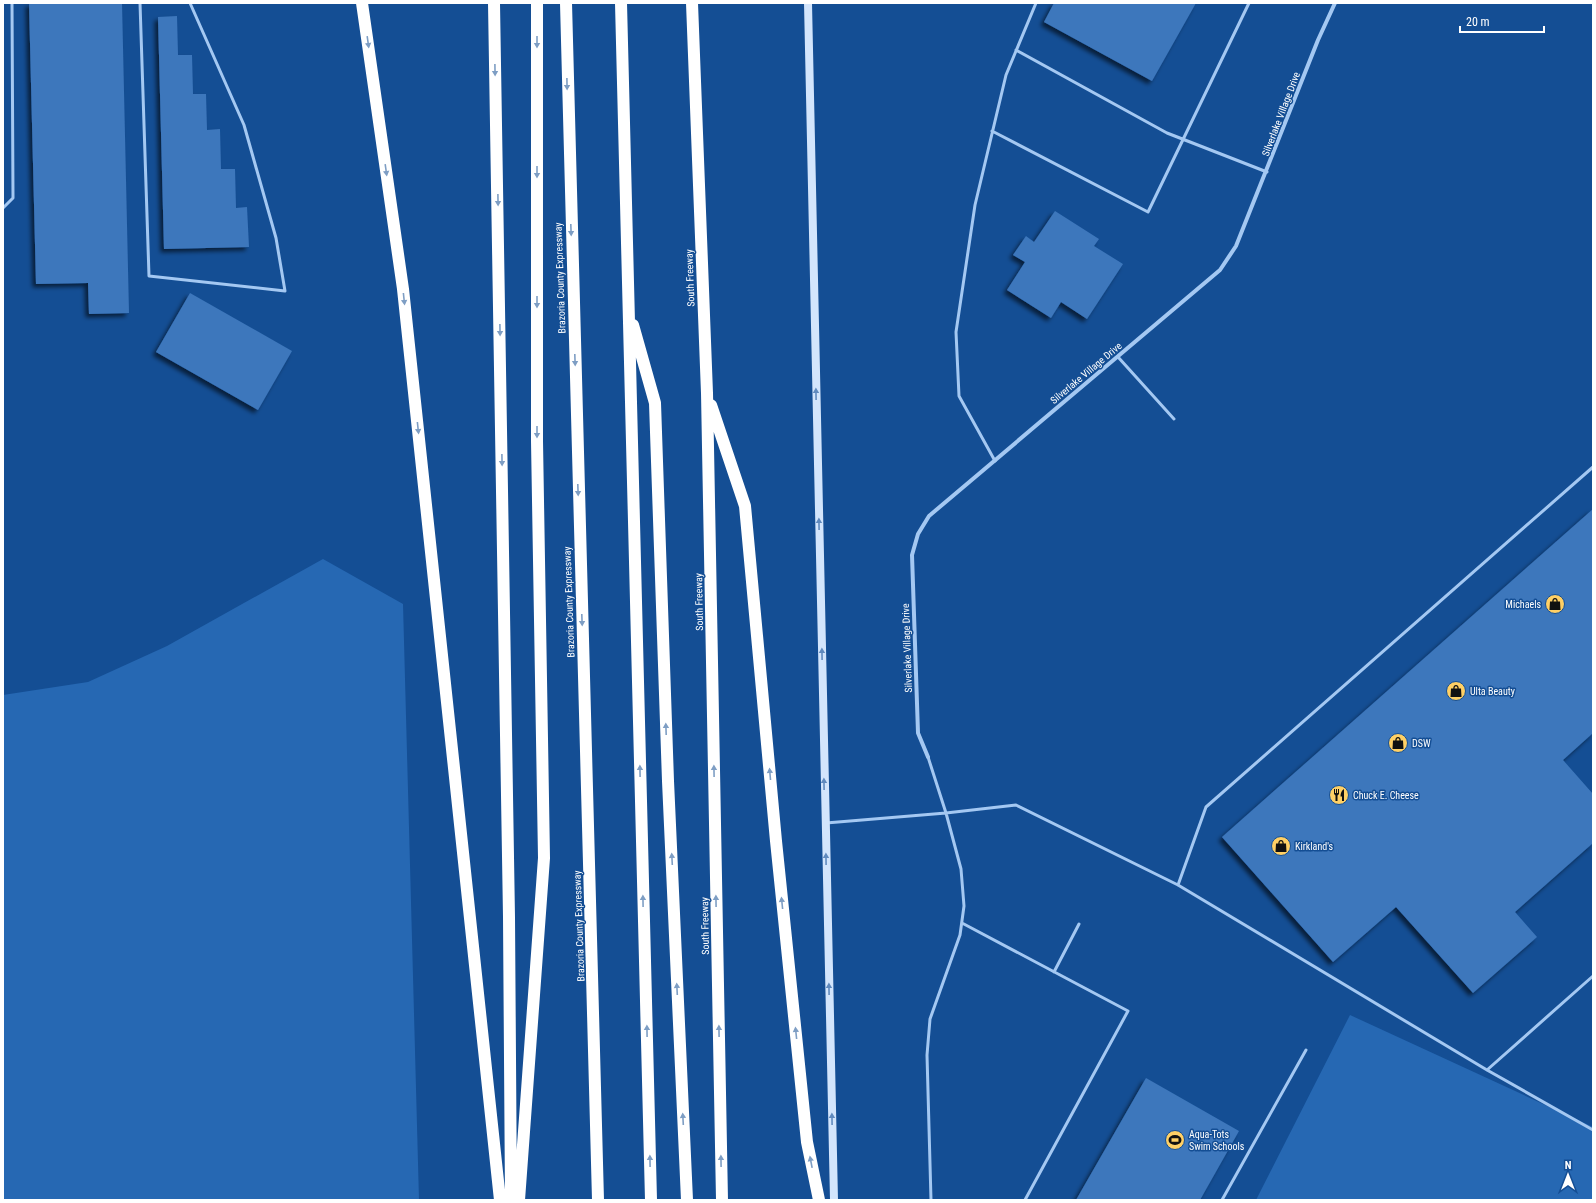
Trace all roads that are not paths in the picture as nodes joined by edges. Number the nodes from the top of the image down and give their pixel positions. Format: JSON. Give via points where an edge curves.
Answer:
{"nodes":[{"id":1,"x":12,"y":3,"type":"edge"},
{"id":2,"x":140,"y":3,"type":"edge"},
{"id":3,"x":190,"y":3,"type":"edge"},
{"id":4,"x":362,"y":3,"type":"edge"},
{"id":5,"x":494,"y":3,"type":"edge"},
{"id":6,"x":537,"y":3,"type":"edge"},
{"id":7,"x":566,"y":3,"type":"edge"},
{"id":8,"x":621,"y":3,"type":"edge"},
{"id":9,"x":692,"y":3,"type":"edge"},
{"id":10,"x":808,"y":3,"type":"edge"},
{"id":11,"x":1036,"y":3,"type":"edge"},
{"id":12,"x":1249,"y":3,"type":"edge"},
{"id":13,"x":1336,"y":3,"type":"edge"},
{"id":14,"x":1016,"y":50,"type":"junction"},
{"id":15,"x":992,"y":130,"type":"junction"},
{"id":16,"x":1183,"y":140,"type":"junction"},
{"id":17,"x":1267,"y":172,"type":"junction"},
{"id":18,"x":3,"y":208,"type":"edge"},
{"id":19,"x":628,"y":306,"type":"junction"},
{"id":20,"x":1118,"y":357,"type":"junction"},
{"id":21,"x":707,"y":393,"type":"junction"},
{"id":22,"x":1174,"y":419,"type":"dead end"},
{"id":23,"x":994,"y":461,"type":"junction"},
{"id":24,"x":1593,"y":466,"type":"edge"},
{"id":25,"x":928,"y":757,"type":"joint"},
{"id":26,"x":946,"y":813,"type":"junction"},
{"id":27,"x":825,"y":823,"type":"junction"},
{"id":28,"x":1178,"y":885,"type":"junction"},
{"id":29,"x":962,"y":923,"type":"junction"},
{"id":30,"x":1079,"y":924,"type":"dead end"},
{"id":31,"x":1054,"y":972,"type":"junction"},
{"id":32,"x":1593,"y":976,"type":"edge"},
{"id":33,"x":1306,"y":1050,"type":"dead end"},
{"id":34,"x":1487,"y":1070,"type":"junction"},
{"id":35,"x":1593,"y":1130,"type":"edge"},
{"id":36,"x":500,"y":1200,"type":"edge"},
{"id":37,"x":511,"y":1200,"type":"edge"},
{"id":38,"x":519,"y":1200,"type":"edge"},
{"id":39,"x":598,"y":1200,"type":"edge"},
{"id":40,"x":651,"y":1200,"type":"edge"},
{"id":41,"x":687,"y":1200,"type":"edge"},
{"id":42,"x":722,"y":1200,"type":"edge"},
{"id":43,"x":819,"y":1200,"type":"edge"},
{"id":44,"x":834,"y":1200,"type":"edge"},
{"id":45,"x":931,"y":1200,"type":"edge"},
{"id":46,"x":1025,"y":1200,"type":"edge"},
{"id":47,"x":1222,"y":1200,"type":"edge"}],
"edges":[{"from":1,"to":18,"type":"lane","via":[[13,198]]},
{"from":2,"to":3,"type":"lane","via":[[149,276],[285,290],[276,238],[244,125]]},
{"from":4,"to":36,"type":"highway","one_way":true,"via":[[403,289]]},
{"from":5,"to":37,"type":"highway","one_way":true,"via":[[509,901]]},
{"from":6,"to":38,"type":"highway","one_way":true,"via":[[537,441],[544,858]]},
{"from":7,"to":39,"type":"highway","name":"Brazoria County Expressway","one_way":true},
{"from":8,"to":19,"type":"highway"},
{"from":9,"to":21,"type":"highway","name":"South Freeway"},
{"from":27,"to":10,"type":"main road","one_way":true},
{"from":11,"to":14,"type":"lane"},
{"from":12,"to":16,"type":"lane"},
{"from":13,"to":17,"type":"street","name":"Silverlake Village Drive","via":[[1318,40]]},
{"from":14,"to":15,"type":"lane","via":[[1006,75]]},
{"from":14,"to":16,"type":"lane"},
{"from":15,"to":16,"type":"lane","via":[[1148,212]]},
{"from":15,"to":23,"type":"lane","via":[[975,205],[956,332],[959,396]]},
{"from":16,"to":17,"type":"lane"},
{"from":17,"to":20,"type":"street","name":"Silverlake Village Drive","via":[[1236,246],[1220,270]]},
{"from":40,"to":19,"type":"highway","one_way":true},
{"from":41,"to":19,"type":"highway","one_way":true,"via":[[654,403]]},
{"from":20,"to":22,"type":"lane"},
{"from":20,"to":23,"type":"street","name":"Silverlake Village Drive"},
{"from":42,"to":21,"type":"highway","name":"South Freeway","one_way":true},
{"from":43,"to":21,"type":"highway","one_way":true,"via":[[807,1142],[745,506]]},
{"from":23,"to":25,"type":"street","name":"Silverlake Village Drive","via":[[930,516],[918,534],[912,555],[918,733]]},
{"from":24,"to":28,"type":"lane","via":[[1206,807]]},
{"from":25,"to":26,"type":"lane"},
{"from":26,"to":27,"type":"lane"},
{"from":26,"to":28,"type":"lane","via":[[1016,805]]},
{"from":26,"to":29,"type":"lane","via":[[961,869],[964,906]]},
{"from":44,"to":27,"type":"main road","one_way":true},
{"from":28,"to":34,"type":"lane"},
{"from":29,"to":31,"type":"lane"},
{"from":29,"to":45,"type":"lane","via":[[930,1019],[927,1055]]},
{"from":30,"to":31,"type":"lane"},
{"from":31,"to":46,"type":"lane","via":[[1128,1011]]},
{"from":32,"to":34,"type":"lane"},
{"from":33,"to":47,"type":"lane"},
{"from":34,"to":35,"type":"lane"}]}
